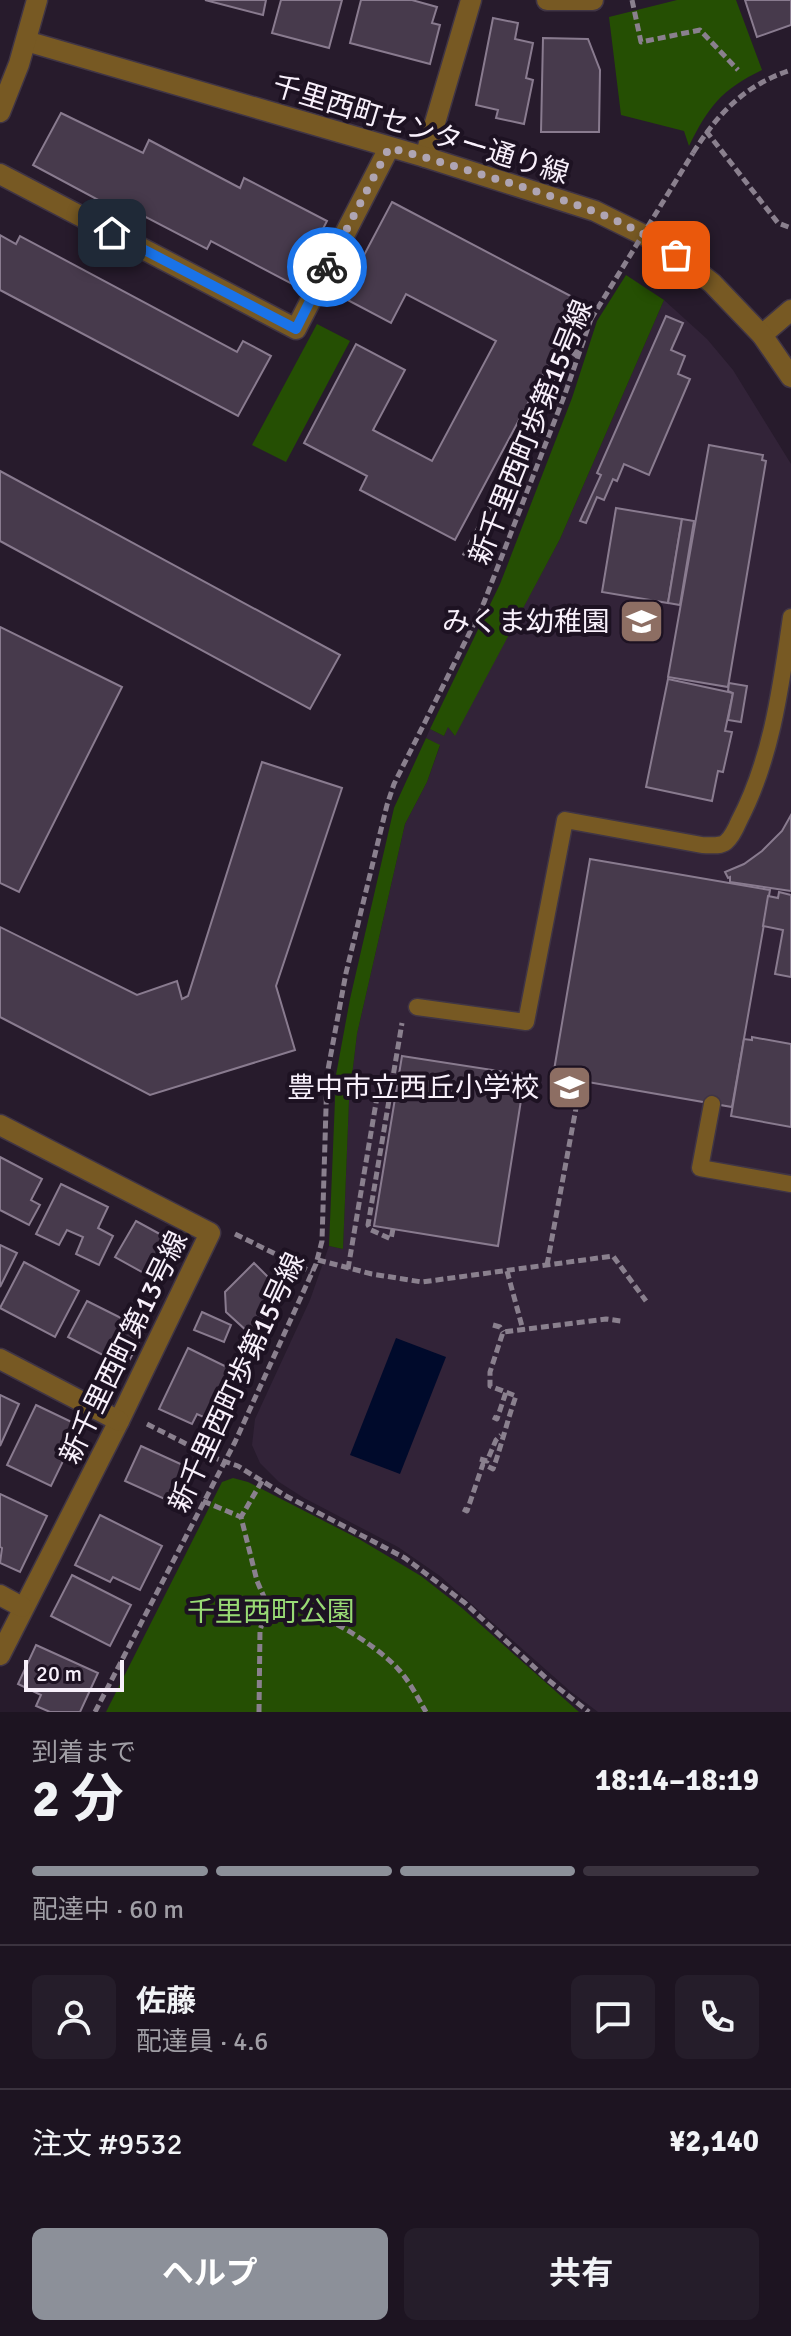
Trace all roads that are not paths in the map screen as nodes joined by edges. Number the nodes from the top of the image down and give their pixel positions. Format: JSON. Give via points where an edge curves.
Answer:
{"nodes":[{"id":1,"x":37,"y":0,"type":"edge"},
{"id":2,"x":471,"y":0,"type":"edge"},
{"id":3,"x":547,"y":0,"type":"edge"},
{"id":4,"x":593,"y":0,"type":"edge"},
{"id":5,"x":26,"y":41,"type":"junction"},
{"id":6,"x":0,"y":112,"type":"edge"},
{"id":7,"x":389,"y":148,"type":"junction"},
{"id":8,"x":425,"y":157,"type":"junction"},
{"id":9,"x":0,"y":174,"type":"edge"},
{"id":10,"x":791,"y":310,"type":"edge"},
{"id":11,"x":762,"y":335,"type":"junction"},
{"id":12,"x":788,"y":363,"type":"edge"},
{"id":13,"x":790,"y":622,"type":"edge"},
{"id":14,"x":791,"y":651,"type":"edge"},
{"id":15,"x":417,"y":1007,"type":"road end"},
{"id":16,"x":712,"y":1104,"type":"dead end"},
{"id":17,"x":0,"y":1125,"type":"edge"},
{"id":18,"x":791,"y":1184,"type":"edge"},
{"id":19,"x":0,"y":1359,"type":"edge"},
{"id":20,"x":119,"y":1421,"type":"junction"},
{"id":21,"x":0,"y":1595,"type":"edge"},
{"id":22,"x":22,"y":1607,"type":"junction"},
{"id":23,"x":0,"y":1655,"type":"edge"}],
"edges":[{"from":1,"to":5,"type":"street"},
{"from":2,"to":8,"type":"street"},
{"from":3,"to":4,"type":"street"},
{"from":5,"to":6,"type":"street"},
{"from":5,"to":7,"type":"street","name":"千里西町センター通り線"},
{"from":7,"to":8,"type":"street","name":"千里西町センター通り線"},
{"from":7,"to":9,"type":"street","via":[[296,329]]},
{"from":8,"to":11,"type":"street","name":"千里西町センター通り線","via":[[595,211],[637,230],[712,283]]},
{"from":10,"to":11,"type":"street"},
{"from":11,"to":12,"type":"street","name":"千里西町センター通り線"},
{"from":13,"to":14,"type":"lane"},
{"from":13,"to":15,"type":"lane","via":[[762,765],[726,842],[702,845],[565,820],[526,1022]]},
{"from":16,"to":18,"type":"lane","via":[[700,1168]]},
{"from":17,"to":20,"type":"street","name":"新千里西町第13号線","via":[[210,1233]]},
{"from":19,"to":20,"type":"street"},
{"from":20,"to":22,"type":"street","name":"新千里西町第13号線"},
{"from":21,"to":22,"type":"street"},
{"from":22,"to":23,"type":"street","name":"新千里西町第13号線"}]}
